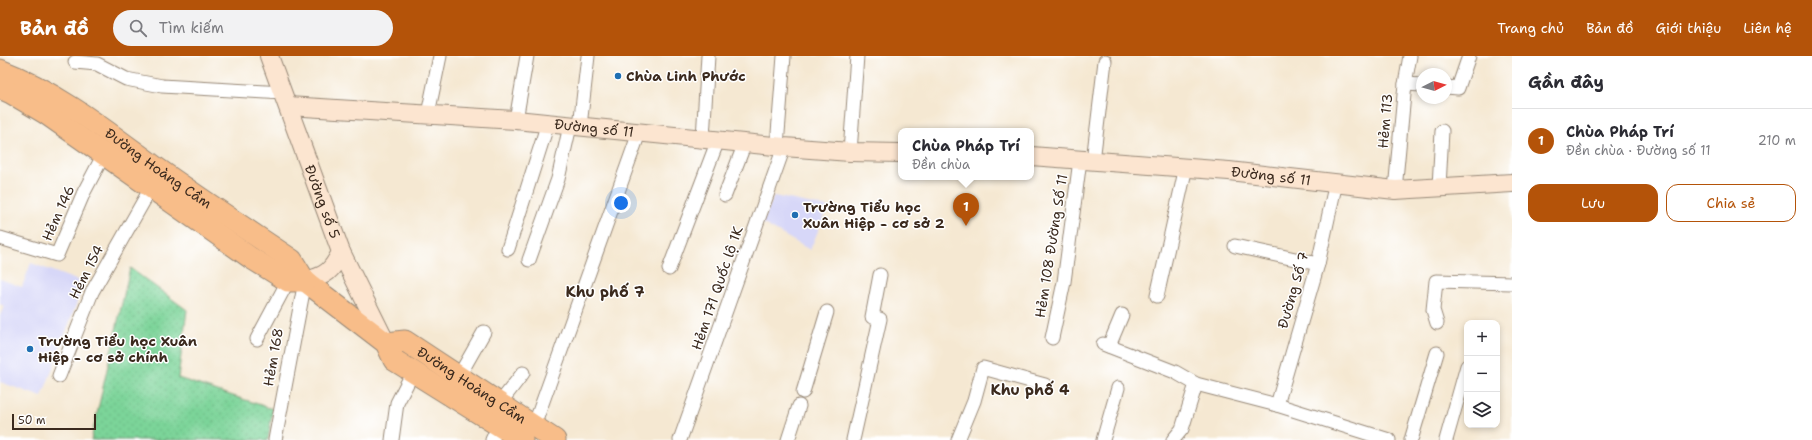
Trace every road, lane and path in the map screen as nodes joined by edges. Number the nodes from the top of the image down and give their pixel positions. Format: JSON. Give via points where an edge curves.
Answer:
{"nodes":[{"id":1,"x":269,"y":56,"type":"edge"},
{"id":2,"x":440,"y":56,"type":"edge"},
{"id":3,"x":527,"y":56,"type":"edge"},
{"id":4,"x":588,"y":56,"type":"edge"},
{"id":5,"x":708,"y":56,"type":"edge"},
{"id":6,"x":784,"y":56,"type":"edge"},
{"id":7,"x":857,"y":56,"type":"edge"},
{"id":8,"x":1410,"y":56,"type":"edge"},
{"id":9,"x":1469,"y":56,"type":"edge"},
{"id":10,"x":1105,"y":61,"type":"dead end"},
{"id":11,"x":75,"y":62,"type":"dead end"},
{"id":12,"x":0,"y":70,"type":"edge"},
{"id":13,"x":1405,"y":84,"type":"junction"},
{"id":14,"x":1416,"y":85,"type":"edge"},
{"id":15,"x":0,"y":88,"type":"edge"},
{"id":16,"x":1452,"y":88,"type":"edge"},
{"id":17,"x":285,"y":100,"type":"junction"},
{"id":18,"x":428,"y":114,"type":"junction"},
{"id":19,"x":516,"y":120,"type":"junction"},
{"id":20,"x":548,"y":123,"type":"junction"},
{"id":21,"x":575,"y":126,"type":"junction"},
{"id":22,"x":1442,"y":131,"type":"dead end"},
{"id":23,"x":638,"y":133,"type":"junction"},
{"id":24,"x":711,"y":139,"type":"junction"},
{"id":25,"x":745,"y":143,"type":"junction"},
{"id":26,"x":780,"y":146,"type":"junction"},
{"id":27,"x":850,"y":152,"type":"junction"},
{"id":28,"x":898,"y":153,"type":"edge"},
{"id":29,"x":104,"y":154,"type":"junction"},
{"id":30,"x":1034,"y":156,"type":"edge"},
{"id":31,"x":1087,"y":160,"type":"junction"},
{"id":32,"x":1186,"y":167,"type":"junction"},
{"id":33,"x":1336,"y":182,"type":"junction"},
{"id":34,"x":1512,"y":183,"type":"edge"},
{"id":35,"x":151,"y":188,"type":"junction"},
{"id":36,"x":1439,"y":188,"type":"junction"},
{"id":37,"x":1395,"y":190,"type":"junction"},
{"id":38,"x":725,"y":195,"type":"dead end"},
{"id":39,"x":0,"y":238,"type":"edge"},
{"id":40,"x":1235,"y":246,"type":"dead end"},
{"id":41,"x":508,"y":249,"type":"dead end"},
{"id":42,"x":341,"y":252,"type":"junction"},
{"id":43,"x":529,"y":260,"type":"dead end"},
{"id":44,"x":1318,"y":264,"type":"junction"},
{"id":45,"x":669,"y":269,"type":"dead end"},
{"id":46,"x":880,"y":275,"type":"dead end"},
{"id":47,"x":296,"y":281,"type":"junction"},
{"id":48,"x":1512,"y":284,"type":"edge"},
{"id":49,"x":1157,"y":296,"type":"dead end"},
{"id":50,"x":827,"y":312,"type":"dead end"},
{"id":51,"x":1122,"y":315,"type":"dead end"},
{"id":52,"x":1437,"y":323,"type":"dead end"},
{"id":53,"x":484,"y":332,"type":"dead end"},
{"id":54,"x":1052,"y":338,"type":"dead end"},
{"id":55,"x":257,"y":339,"type":"dead end"},
{"id":56,"x":386,"y":343,"type":"junction"},
{"id":57,"x":1437,"y":353,"type":"dead end"},
{"id":58,"x":413,"y":372,"type":"junction"},
{"id":59,"x":523,"y":373,"type":"dead end"},
{"id":60,"x":59,"y":376,"type":"dead end"},
{"id":61,"x":459,"y":376,"type":"junction"},
{"id":62,"x":1464,"y":377,"type":"edge"},
{"id":63,"x":1045,"y":384,"type":"dead end"},
{"id":64,"x":1196,"y":384,"type":"junction"},
{"id":65,"x":1118,"y":388,"type":"dead end"},
{"id":66,"x":803,"y":392,"type":"dead end"},
{"id":67,"x":500,"y":403,"type":"junction"},
{"id":68,"x":1277,"y":405,"type":"junction"},
{"id":69,"x":799,"y":406,"type":"dead end"},
{"id":70,"x":496,"y":432,"type":"edge"},
{"id":71,"x":528,"y":433,"type":"edge"},
{"id":72,"x":275,"y":440,"type":"edge"},
{"id":73,"x":392,"y":440,"type":"edge"},
{"id":74,"x":555,"y":440,"type":"edge"},
{"id":75,"x":680,"y":440,"type":"edge"},
{"id":76,"x":788,"y":440,"type":"edge"},
{"id":77,"x":853,"y":440,"type":"edge"},
{"id":78,"x":958,"y":440,"type":"edge"},
{"id":79,"x":1103,"y":440,"type":"edge"},
{"id":80,"x":1173,"y":440,"type":"edge"},
{"id":81,"x":1389,"y":440,"type":"edge"},
{"id":82,"x":1411,"y":440,"type":"edge"},
{"id":83,"x":1446,"y":440,"type":"edge"}],
"edges":[{"from":1,"to":17,"type":"main road","name":"Đường số 5"},
{"from":2,"to":18,"type":"street"},
{"from":3,"to":19,"type":"street"},
{"from":4,"to":21,"type":"street"},
{"from":5,"to":24,"type":"street"},
{"from":6,"to":26,"type":"street","name":"Hẻm 171 Quốc lộ 1K"},
{"from":7,"to":27,"type":"street"},
{"from":8,"to":13,"type":"street","name":"Hẻm 113"},
{"from":9,"to":16,"type":"street","via":[[1458,88]]},
{"from":10,"to":31,"type":"street","name":"Hẻm 108 Đường Số 11"},
{"from":11,"to":17,"type":"street","via":[[97,64],[126,78],[162,86]]},
{"from":12,"to":47,"type":"main road","name":"Đường Hoàng Cầm","via":[[49,93],[90,119],[292,260]]},
{"from":13,"to":14,"type":"street"},
{"from":13,"to":37,"type":"street","name":"Hẻm 113"},
{"from":15,"to":29,"type":"main road","name":"Đường Hoàng Cầm","via":[[45,113]]},
{"from":17,"to":18,"type":"main road","name":"Đường số 11"},
{"from":17,"to":42,"type":"main road","name":"Đường số 5"},
{"from":18,"to":19,"type":"main road","name":"Đường số 11"},
{"from":19,"to":20,"type":"main road","name":"Đường số 11"},
{"from":20,"to":21,"type":"main road","name":"Đường số 11"},
{"from":20,"to":41,"type":"street"},
{"from":21,"to":23,"type":"main road","name":"Đường số 11"},
{"from":21,"to":43,"type":"street"},
{"from":22,"to":36,"type":"street"},
{"from":23,"to":24,"type":"main road","name":"Đường số 11"},
{"from":23,"to":71,"type":"street"},
{"from":24,"to":25,"type":"main road","name":"Đường số 11"},
{"from":24,"to":45,"type":"street"},
{"from":25,"to":26,"type":"main road","name":"Đường số 11"},
{"from":25,"to":38,"type":"street"},
{"from":26,"to":27,"type":"main road","name":"Đường số 11"},
{"from":26,"to":75,"type":"street","name":"Hẻm 171 Quốc lộ 1K"},
{"from":27,"to":28,"type":"main road","name":"Đường số 11"},
{"from":29,"to":35,"type":"main road","name":"Đường Hoàng Cầm"},
{"from":29,"to":39,"type":"street","name":"Hẻm 146","via":[[84,192],[57,255]]},
{"from":30,"to":31,"type":"main road","name":"Đường số 11"},
{"from":31,"to":32,"type":"main road","name":"Đường số 11"},
{"from":31,"to":54,"type":"street","name":"Hẻm 108 Đường Số 11"},
{"from":32,"to":33,"type":"main road","name":"Đường số 11"},
{"from":32,"to":49,"type":"street"},
{"from":33,"to":37,"type":"main road","name":"Đường số 11"},
{"from":33,"to":44,"type":"street","name":"Đường Số 7"},
{"from":34,"to":36,"type":"main road","name":"Đường số 11"},
{"from":35,"to":47,"type":"main road","name":"Đường Hoàng Cầm","via":[[251,258]]},
{"from":35,"to":60,"type":"street","name":"Hẻm 154","via":[[92,292]]},
{"from":36,"to":37,"type":"main road","name":"Đường số 11"},
{"from":40,"to":44,"type":"street"},
{"from":42,"to":47,"type":"main road","via":[[336,264],[328,273]]},
{"from":42,"to":56,"type":"main road","name":"Đường số 5"},
{"from":44,"to":68,"type":"street","name":"Đường Số 7"},
{"from":46,"to":77,"type":"street","via":[[872,317],[880,319]]},
{"from":47,"to":55,"type":"street"},
{"from":47,"to":56,"type":"main road","name":"Đường Hoàng Cầm"},
{"from":47,"to":72,"type":"street","name":"Hẻm 168"},
{"from":48,"to":52,"type":"street","via":[[1436,281],[1433,310]]},
{"from":50,"to":66,"type":"street"},
{"from":51,"to":64,"type":"street","via":[[1106,345],[1175,372]]},
{"from":53,"to":61,"type":"street"},
{"from":56,"to":58,"type":"main road","name":"Đường Hoàng Cầm","via":[[394,360]]},
{"from":56,"to":61,"type":"main road","name":"Đường Hoàng Cầm","via":[[405,341]]},
{"from":57,"to":82,"type":"street"},
{"from":58,"to":70,"type":"main road","name":"Đường Hoàng Cầm"},
{"from":58,"to":73,"type":"street","via":[[397,403]]},
{"from":59,"to":67,"type":"street"},
{"from":61,"to":67,"type":"main road","name":"Đường Hoàng Cầm"},
{"from":62,"to":83,"type":"street"},
{"from":63,"to":78,"type":"street","via":[[983,368],[974,401]]},
{"from":64,"to":68,"type":"street"},
{"from":64,"to":80,"type":"street","via":[[1182,429]]},
{"from":65,"to":79,"type":"street"},
{"from":67,"to":71,"type":"main road","name":"Đường Hoàng Cầm"},
{"from":68,"to":81,"type":"street"},
{"from":69,"to":76,"type":"street"},
{"from":70,"to":71,"type":"main road","name":"Đường Hoàng Cầm"},
{"from":71,"to":74,"type":"main road","name":"Đường Hoàng Cầm"}]}
